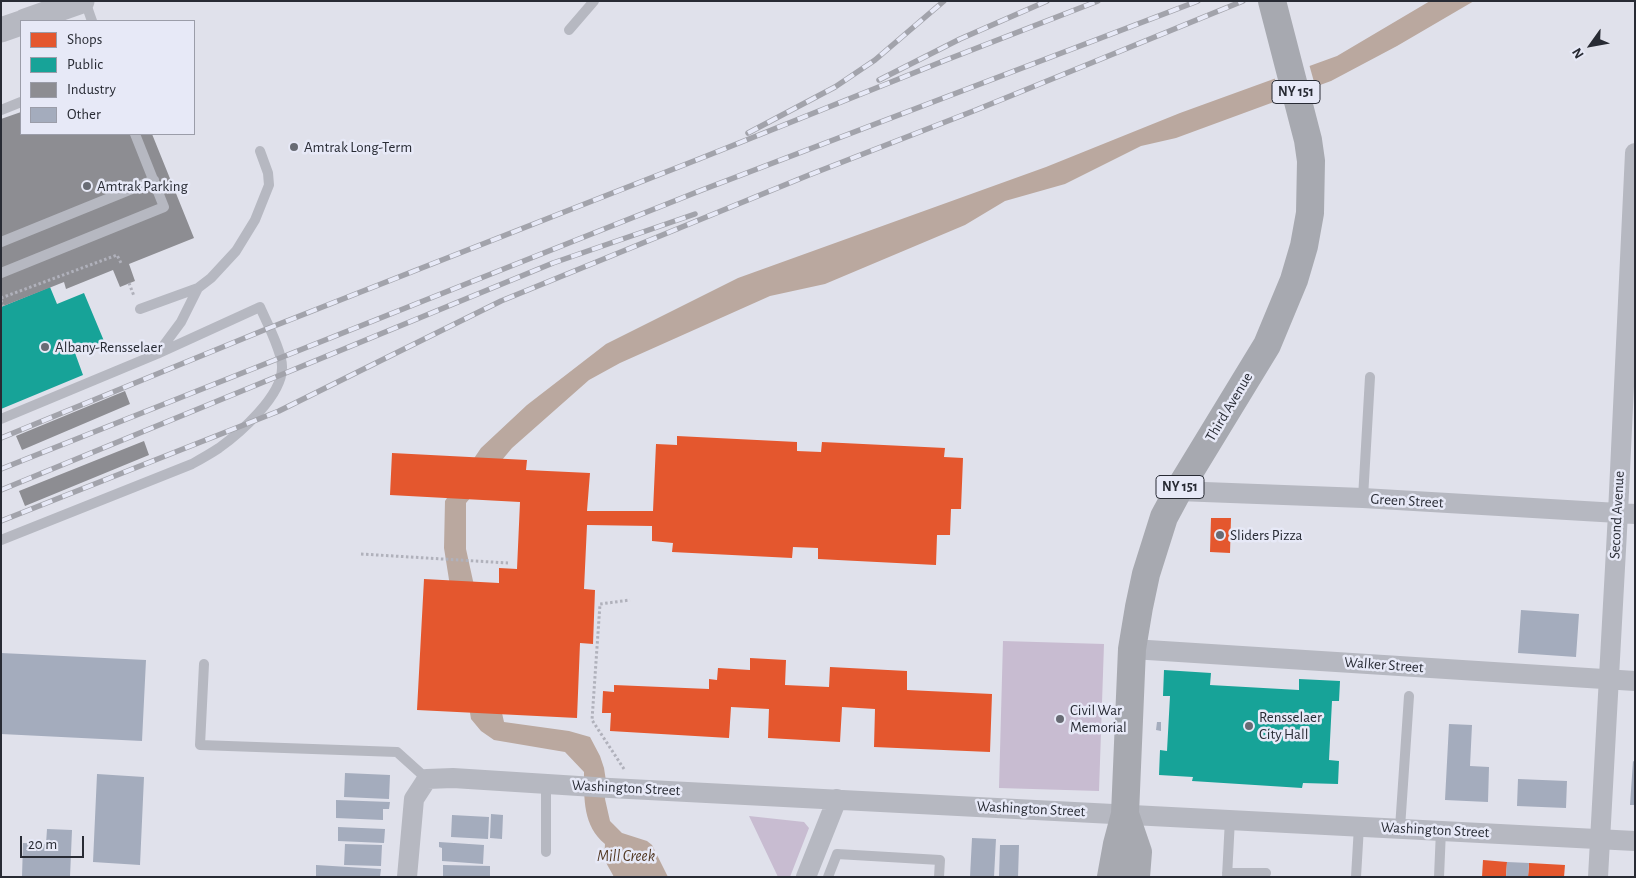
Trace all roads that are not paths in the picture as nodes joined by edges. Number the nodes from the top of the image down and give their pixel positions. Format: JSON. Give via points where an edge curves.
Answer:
{"nodes":[{"id":1,"x":83,"y":1,"type":"edge"},
{"id":2,"x":594,"y":1,"type":"edge"},
{"id":3,"x":1272,"y":1,"type":"edge"},
{"id":4,"x":28,"y":20,"type":"edge"},
{"id":5,"x":92,"y":20,"type":"edge"},
{"id":6,"x":20,"y":23,"type":"edge"},
{"id":7,"x":1,"y":30,"type":"edge"},
{"id":8,"x":569,"y":30,"type":"dead end"},
{"id":9,"x":20,"y":102,"type":"edge"},
{"id":10,"x":1,"y":110,"type":"edge"},
{"id":11,"x":135,"y":135,"type":"edge"},
{"id":12,"x":260,"y":151,"type":"dead end"},
{"id":13,"x":1635,"y":153,"type":"edge"},
{"id":14,"x":154,"y":180,"type":"junction"},
{"id":15,"x":1,"y":242,"type":"edge"},
{"id":16,"x":1,"y":273,"type":"edge"},
{"id":17,"x":198,"y":288,"type":"junction"},
{"id":18,"x":140,"y":309,"type":"dead end"},
{"id":19,"x":157,"y":354,"type":"junction"},
{"id":20,"x":1370,"y":377,"type":"dead end"},
{"id":21,"x":1,"y":419,"type":"edge"},
{"id":22,"x":1178,"y":491,"type":"junction"},
{"id":23,"x":1362,"y":498,"type":"junction"},
{"id":24,"x":1626,"y":514,"type":"edge"},
{"id":25,"x":1,"y":540,"type":"edge"},
{"id":26,"x":1132,"y":649,"type":"junction"},
{"id":27,"x":204,"y":664,"type":"dead end"},
{"id":28,"x":1608,"y":679,"type":"junction"},
{"id":29,"x":1635,"y":681,"type":"edge"},
{"id":30,"x":1409,"y":696,"type":"dead end"},
{"id":31,"x":427,"y":779,"type":"junction"},
{"id":32,"x":546,"y":784,"type":"junction"},
{"id":33,"x":837,"y":799,"type":"junction"},
{"id":34,"x":1125,"y":814,"type":"junction"},
{"id":35,"x":1230,"y":819,"type":"junction"},
{"id":36,"x":1359,"y":826,"type":"junction"},
{"id":37,"x":1400,"y":828,"type":"junction"},
{"id":38,"x":1441,"y":830,"type":"junction"},
{"id":39,"x":1600,"y":839,"type":"junction"},
{"id":40,"x":1635,"y":841,"type":"edge"},
{"id":41,"x":546,"y":852,"type":"dead end"},
{"id":42,"x":1266,"y":873,"type":"dead end"},
{"id":43,"x":1227,"y":875,"type":"edge"},
{"id":44,"x":408,"y":877,"type":"edge"},
{"id":45,"x":806,"y":877,"type":"edge"},
{"id":46,"x":828,"y":877,"type":"edge"},
{"id":47,"x":940,"y":877,"type":"edge"},
{"id":48,"x":1111,"y":877,"type":"edge"},
{"id":49,"x":1136,"y":877,"type":"edge"},
{"id":50,"x":1356,"y":877,"type":"edge"},
{"id":51,"x":1439,"y":877,"type":"edge"},
{"id":52,"x":1598,"y":877,"type":"edge"}],
"edges":[{"from":1,"to":4,"type":"street"},
{"from":1,"to":5,"type":"lane"},
{"from":2,"to":8,"type":"lane"},
{"from":3,"to":22,"type":"main road","name":"Third Avenue","number":"NY 151","via":[[1311,161],[1310,213],[1304,246],[1267,346]]},
{"from":6,"to":7,"type":"street"},
{"from":9,"to":10,"type":"lane"},
{"from":11,"to":14,"type":"lane"},
{"from":12,"to":17,"type":"lane","via":[[269,185],[255,220],[236,251]]},
{"from":13,"to":24,"type":"street","name":"Second Avenue"},
{"from":14,"to":15,"type":"lane"},
{"from":14,"to":16,"type":"lane","via":[[164,207]]},
{"from":17,"to":18,"type":"lane"},
{"from":17,"to":19,"type":"lane","via":[[181,322]]},
{"from":19,"to":21,"type":"lane"},
{"from":19,"to":25,"type":"lane","via":[[260,307],[283,367],[280,381],[260,411],[232,438],[204,457]]},
{"from":20,"to":23,"type":"lane"},
{"from":22,"to":23,"type":"street","name":"Green Street"},
{"from":22,"to":26,"type":"main road","name":"Third Avenue","number":"NY 151","via":[[1164,518],[1146,574]]},
{"from":23,"to":24,"type":"street","name":"Green Street"},
{"from":24,"to":28,"type":"street","name":"Second Avenue"},
{"from":26,"to":28,"type":"street","name":"Walker Street"},
{"from":26,"to":34,"type":"main road","name":"Third Avenue","number":"NY 151"},
{"from":27,"to":31,"type":"lane","via":[[200,745],[398,752]]},
{"from":28,"to":29,"type":"street","name":"Walker Street"},
{"from":28,"to":39,"type":"street","name":"Second Avenue"},
{"from":30,"to":37,"type":"lane"},
{"from":31,"to":32,"type":"street","name":"Washington Street"},
{"from":31,"to":44,"type":"street","via":[[414,799]]},
{"from":32,"to":33,"type":"street","name":"Washington Street"},
{"from":32,"to":41,"type":"lane"},
{"from":33,"to":34,"type":"street","name":"Washington Street"},
{"from":33,"to":45,"type":"street"},
{"from":34,"to":35,"type":"street","name":"Washington Street"},
{"from":34,"to":48,"type":"main road","name":"Third Avenue","number":"NY 151"},
{"from":34,"to":49,"type":"main road","name":"Third Avenue","number":"NY 151","via":[[1138,852]]},
{"from":35,"to":36,"type":"street","name":"Washington Street"},
{"from":35,"to":43,"type":"lane"},
{"from":36,"to":37,"type":"street","name":"Washington Street"},
{"from":36,"to":50,"type":"lane"},
{"from":37,"to":38,"type":"street","name":"Washington Street"},
{"from":38,"to":39,"type":"street","name":"Washington Street"},
{"from":38,"to":51,"type":"lane"},
{"from":39,"to":40,"type":"street","name":"Washington Street"},
{"from":39,"to":52,"type":"street","name":"Second Avenue"},
{"from":42,"to":43,"type":"lane"},
{"from":46,"to":47,"type":"lane","via":[[837,854],[940,860]]}]}
